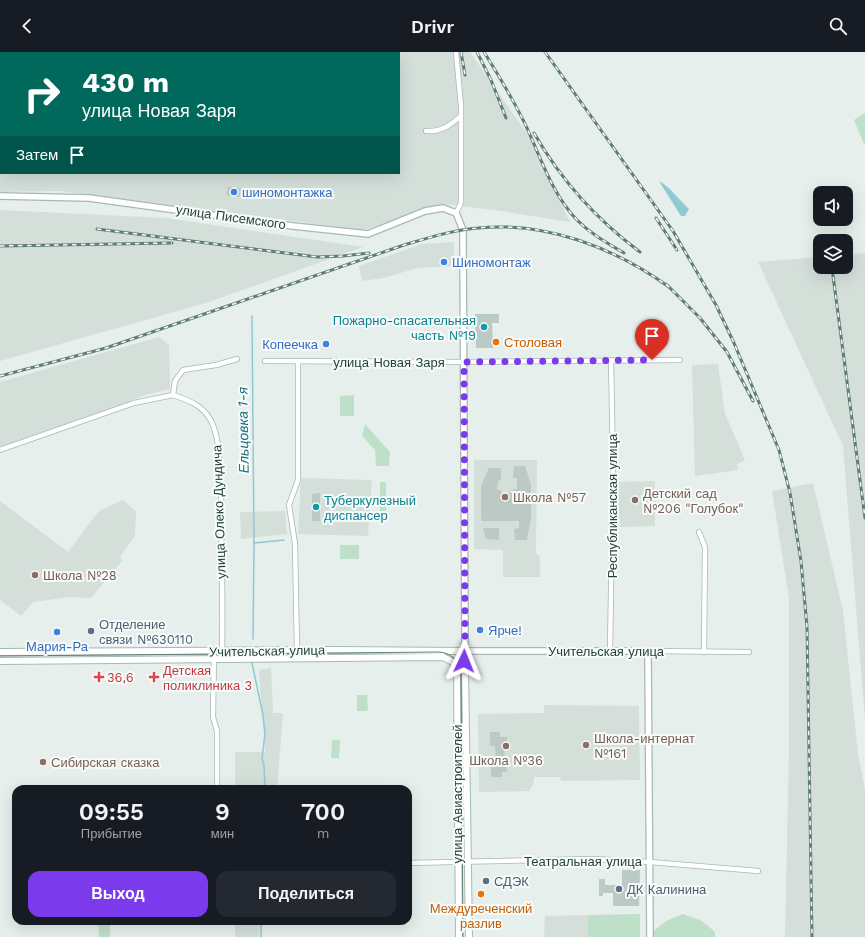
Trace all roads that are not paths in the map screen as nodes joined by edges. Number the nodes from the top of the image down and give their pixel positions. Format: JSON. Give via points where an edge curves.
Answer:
{"nodes":[{"id":1,"x":456,"y":52,"type":"edge"},
{"id":2,"x":461,"y":116,"type":"junction"},
{"id":3,"x":426,"y":131,"type":"dead end"},
{"id":4,"x":0,"y":196,"type":"edge"},
{"id":5,"x":456,"y":213,"type":"junction"},
{"id":6,"x":237,"y":359,"type":"dead end"},
{"id":7,"x":611,"y":360,"type":"junction"},
{"id":8,"x":680,"y":360,"type":"dead end"},
{"id":9,"x":265,"y":361,"type":"dead end"},
{"id":10,"x":298,"y":361,"type":"junction"},
{"id":11,"x":464,"y":362,"type":"junction"},
{"id":12,"x":173,"y":395,"type":"junction"},
{"id":13,"x":1,"y":449,"type":"edge"},
{"id":14,"x":699,"y":532,"type":"dead end"},
{"id":15,"x":297,"y":650,"type":"junction"},
{"id":16,"x":222,"y":651,"type":"junction"},
{"id":17,"x":463,"y":651,"type":"junction"},
{"id":18,"x":0,"y":652,"type":"edge"},
{"id":19,"x":214,"y":652,"type":"junction"},
{"id":20,"x":610,"y":652,"type":"junction"},
{"id":21,"x":648,"y":652,"type":"junction"},
{"id":22,"x":704,"y":652,"type":"junction"},
{"id":23,"x":749,"y":652,"type":"dead end"},
{"id":24,"x":448,"y":658,"type":"junction"},
{"id":25,"x":214,"y":659,"type":"junction"},
{"id":26,"x":0,"y":661,"type":"edge"},
{"id":27,"x":457,"y":673,"type":"junction"},
{"id":28,"x":217,"y":785,"type":"edge"},
{"id":29,"x":458,"y":862,"type":"junction"},
{"id":30,"x":468,"y":862,"type":"junction"},
{"id":31,"x":650,"y":862,"type":"junction"},
{"id":32,"x":412,"y":863,"type":"edge"},
{"id":33,"x":758,"y":871,"type":"dead end"},
{"id":34,"x":459,"y":937,"type":"edge"},
{"id":35,"x":469,"y":937,"type":"edge"},
{"id":36,"x":650,"y":937,"type":"edge"}],
"edges":[{"from":1,"to":2,"type":"street"},
{"from":2,"to":3,"type":"street","via":[[447,128]]},
{"from":2,"to":5,"type":"street","via":[[460,203]]},
{"from":4,"to":5,"type":"street","name":"улица Писемского","via":[[89,198],[368,234],[425,211],[443,208]]},
{"from":5,"to":11,"type":"street","name":"улица Авиастроителей","via":[[463,230]]},
{"from":6,"to":12,"type":"street","via":[[183,370],[175,381]]},
{"from":7,"to":8,"type":"street","name":"улица Новая Заря"},
{"from":7,"to":11,"type":"street","name":"улица Новая Заря"},
{"from":7,"to":20,"type":"street","name":"Республиканская улица","via":[[613,468]]},
{"from":9,"to":10,"type":"street","name":"улица Новая Заря"},
{"from":10,"to":11,"type":"street","name":"улица Новая Заря"},
{"from":10,"to":15,"type":"street","via":[[298,480],[289,505],[295,544]]},
{"from":11,"to":17,"type":"street","name":"улица Авиастроителей"},
{"from":12,"to":13,"type":"street","via":[[134,403]]},
{"from":12,"to":16,"type":"street","name":"улица Олеко Дундича","via":[[202,408],[211,420],[217,440],[221,506]]},
{"from":14,"to":22,"type":"street","via":[[705,547]]},
{"from":15,"to":16,"type":"main road","name":"Учительская улица"},
{"from":15,"to":17,"type":"main road","name":"Учительская улица"},
{"from":16,"to":19,"type":"main road","name":"Учительская улица"},
{"from":17,"to":20,"type":"street","name":"Учительская улица"},
{"from":17,"to":24,"type":"main road","name":"Учительская улица","via":[[453,658]]},
{"from":17,"to":27,"type":"main road","name":"улица Авиастроителей"},
{"from":17,"to":30,"type":"main road","name":"улица Авиастроителей"},
{"from":18,"to":19,"type":"main road","name":"Учительская улица"},
{"from":19,"to":25,"type":"street"},
{"from":20,"to":21,"type":"street","name":"Учительская улица"},
{"from":21,"to":22,"type":"street","name":"Учительская улица"},
{"from":21,"to":31,"type":"street"},
{"from":22,"to":23,"type":"street","name":"Учительская улица"},
{"from":24,"to":25,"type":"main road","name":"Учительская улица"},
{"from":24,"to":27,"type":"main road","via":[[454,664]]},
{"from":25,"to":26,"type":"main road","name":"Учительская улица"},
{"from":25,"to":28,"type":"street","via":[[213,717],[217,731]]},
{"from":27,"to":29,"type":"main road","name":"улица Авиастроителей"},
{"from":29,"to":30,"type":"street","name":"Театральная улица"},
{"from":29,"to":32,"type":"street","name":"Театральная улица"},
{"from":29,"to":34,"type":"main road","name":"улица Авиастроителей"},
{"from":30,"to":31,"type":"street","name":"Театральная улица","via":[[594,859]]},
{"from":30,"to":35,"type":"main road","name":"улица Авиастроителей"},
{"from":31,"to":33,"type":"street","name":"Театральная улица"},
{"from":31,"to":36,"type":"street"}]}
